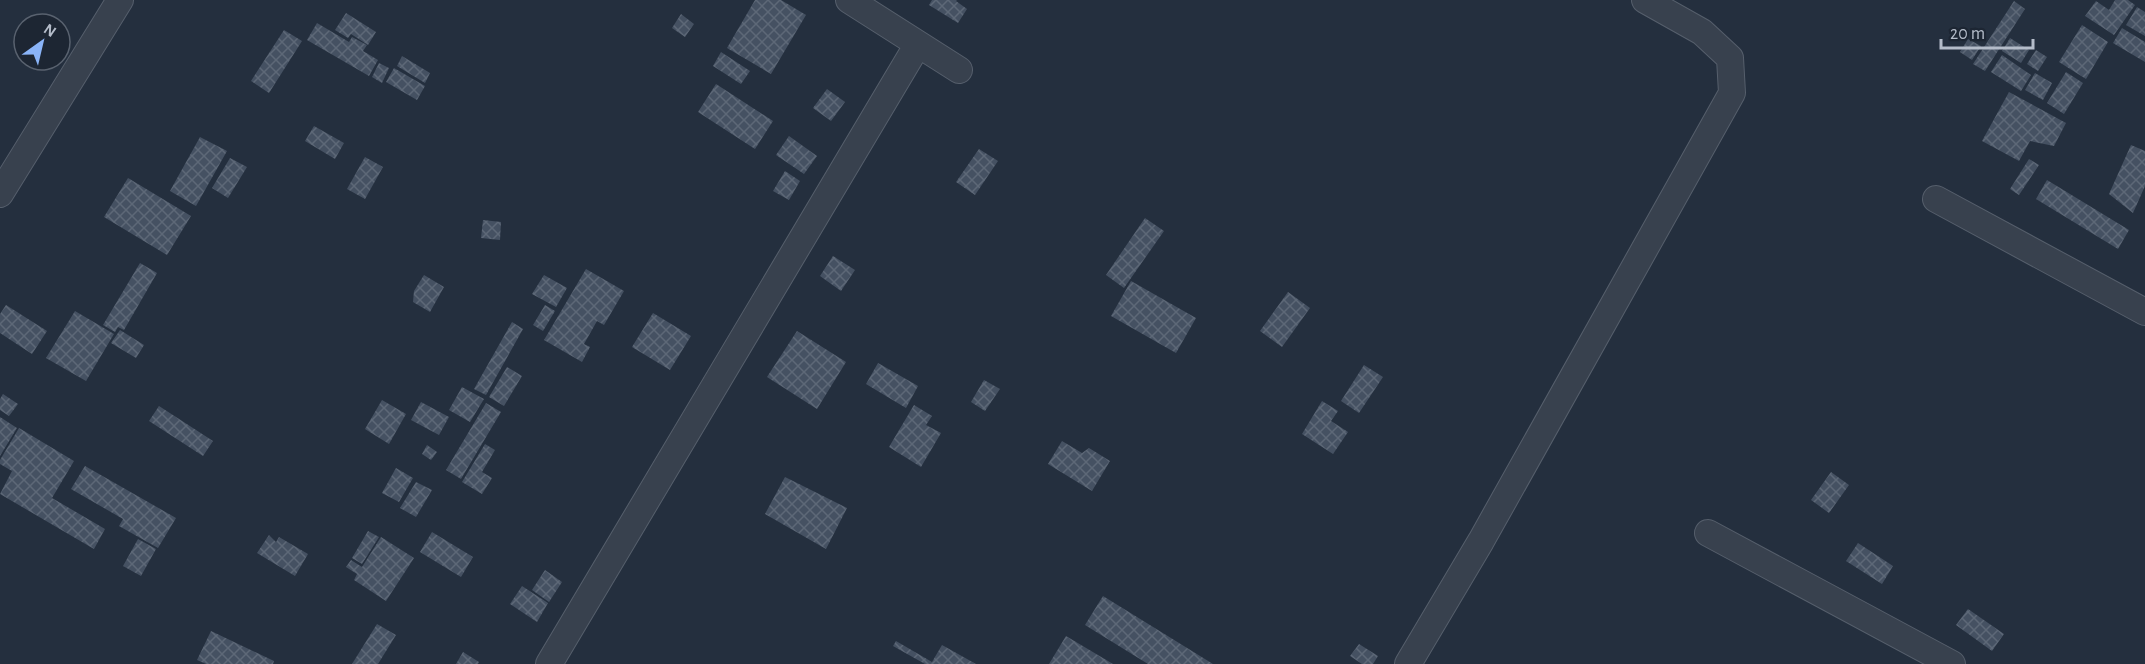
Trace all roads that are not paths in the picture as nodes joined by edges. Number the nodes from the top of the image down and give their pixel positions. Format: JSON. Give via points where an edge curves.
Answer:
{"nodes":[{"id":1,"x":120,"y":0,"type":"edge"},
{"id":2,"x":849,"y":0,"type":"edge"},
{"id":3,"x":1645,"y":0,"type":"edge"},
{"id":4,"x":918,"y":44,"type":"junction"},
{"id":5,"x":959,"y":70,"type":"dead end"},
{"id":6,"x":0,"y":194,"type":"edge"},
{"id":7,"x":1936,"y":199,"type":"dead end"},
{"id":8,"x":2145,"y":312,"type":"edge"},
{"id":9,"x":1708,"y":532,"type":"dead end"},
{"id":10,"x":549,"y":664,"type":"edge"},
{"id":11,"x":1408,"y":664,"type":"edge"},
{"id":12,"x":1952,"y":664,"type":"edge"}],
"edges":[{"from":1,"to":6,"type":"street"},
{"from":2,"to":4,"type":"street"},
{"from":3,"to":11,"type":"street","via":[[1702,32],[1730,58],[1732,93],[1481,542]]},
{"from":4,"to":5,"type":"street"},
{"from":4,"to":10,"type":"street"},
{"from":7,"to":8,"type":"street"},
{"from":9,"to":12,"type":"street"}]}
